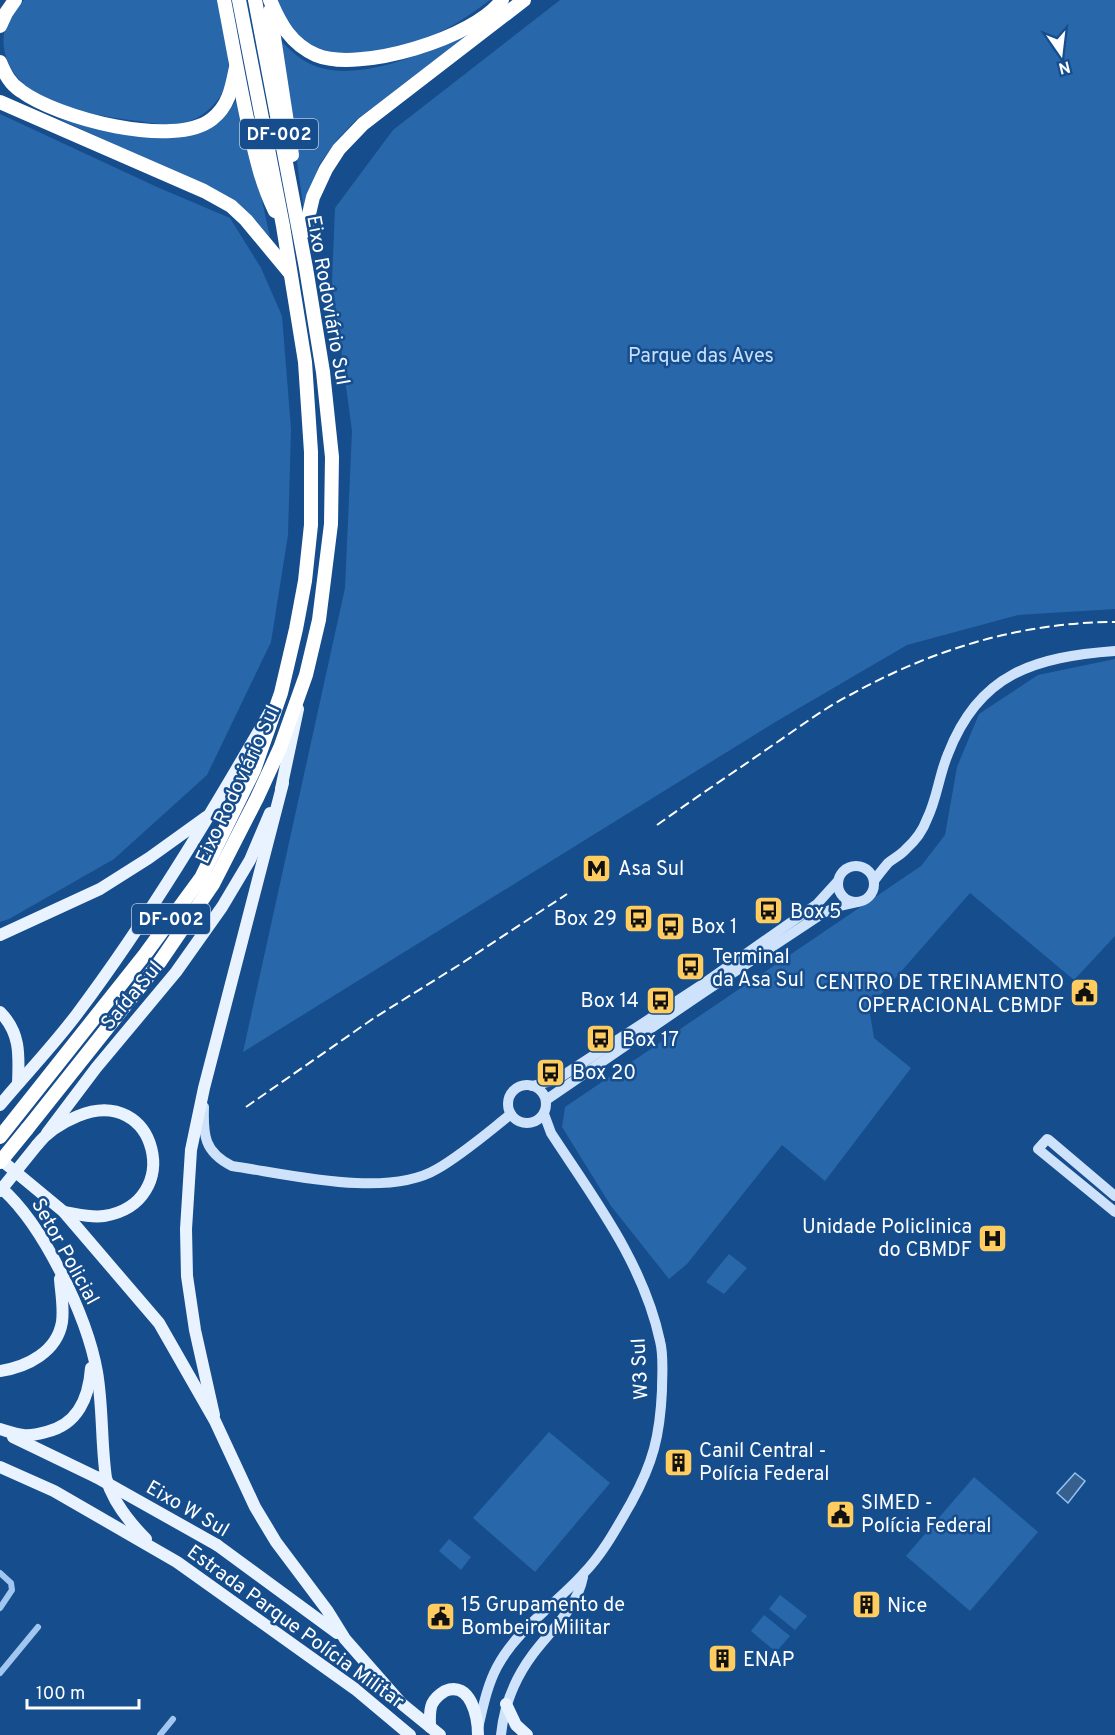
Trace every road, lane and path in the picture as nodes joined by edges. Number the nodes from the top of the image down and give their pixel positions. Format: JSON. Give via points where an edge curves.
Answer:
{"nodes":[{"id":1,"x":15,"y":0,"type":"edge"},
{"id":2,"x":224,"y":0,"type":"edge"},
{"id":3,"x":239,"y":0,"type":"edge"},
{"id":4,"x":255,"y":0,"type":"edge"},
{"id":5,"x":269,"y":0,"type":"edge"},
{"id":6,"x":502,"y":0,"type":"edge"},
{"id":7,"x":524,"y":0,"type":"edge"},
{"id":8,"x":0,"y":26,"type":"edge"},
{"id":9,"x":0,"y":62,"type":"edge"},
{"id":10,"x":236,"y":67,"type":"junction"},
{"id":11,"x":0,"y":102,"type":"edge"},
{"id":12,"x":284,"y":226,"type":"junction"},
{"id":13,"x":305,"y":231,"type":"junction"},
{"id":14,"x":306,"y":268,"type":"junction"},
{"id":15,"x":290,"y":274,"type":"junction"},
{"id":16,"x":1115,"y":651,"type":"edge"},
{"id":17,"x":306,"y":675,"type":"junction"},
{"id":18,"x":280,"y":693,"type":"junction"},
{"id":19,"x":283,"y":783,"type":"junction"},
{"id":20,"x":212,"y":813,"type":"junction"},
{"id":21,"x":889,"y":862,"type":"junction"},
{"id":22,"x":865,"y":868,"type":"junction"},
{"id":23,"x":874,"y":881,"type":"junction"},
{"id":24,"x":837,"y":882,"type":"junction"},
{"id":25,"x":857,"y":902,"type":"junction"},
{"id":26,"x":0,"y":935,"type":"edge"},
{"id":27,"x":0,"y":1012,"type":"edge"},
{"id":28,"x":18,"y":1083,"type":"junction"},
{"id":29,"x":532,"y":1086,"type":"junction"},
{"id":30,"x":204,"y":1088,"type":"junction"},
{"id":31,"x":546,"y":1100,"type":"junction"},
{"id":32,"x":0,"y":1105,"type":"edge"},
{"id":33,"x":511,"y":1114,"type":"junction"},
{"id":34,"x":544,"y":1114,"type":"junction"},
{"id":35,"x":532,"y":1122,"type":"junction"},
{"id":36,"x":47,"y":1133,"type":"junction"},
{"id":37,"x":551,"y":1133,"type":"junction"},
{"id":38,"x":0,"y":1137,"type":"edge"},
{"id":39,"x":1064,"y":1153,"type":"junction"},
{"id":40,"x":0,"y":1161,"type":"edge"},
{"id":41,"x":1055,"y":1162,"type":"junction"},
{"id":42,"x":0,"y":1189,"type":"edge"},
{"id":43,"x":1115,"y":1196,"type":"edge"},
{"id":44,"x":64,"y":1212,"type":"junction"},
{"id":45,"x":1115,"y":1212,"type":"edge"},
{"id":46,"x":60,"y":1272,"type":"junction"},
{"id":47,"x":90,"y":1340,"type":"junction"},
{"id":48,"x":0,"y":1371,"type":"edge"},
{"id":49,"x":205,"y":1394,"type":"junction"},
{"id":50,"x":0,"y":1429,"type":"edge"},
{"id":51,"x":0,"y":1467,"type":"edge"},
{"id":52,"x":157,"y":1551,"type":"junction"},
{"id":53,"x":0,"y":1573,"type":"edge"},
{"id":54,"x":584,"y":1574,"type":"junction"},
{"id":55,"x":0,"y":1608,"type":"edge"},
{"id":56,"x":38,"y":1627,"type":"dead end"},
{"id":57,"x":345,"y":1639,"type":"junction"},
{"id":58,"x":0,"y":1673,"type":"edge"},
{"id":59,"x":506,"y":1704,"type":"junction"},
{"id":60,"x":390,"y":1718,"type":"junction"},
{"id":61,"x":173,"y":1719,"type":"dead end"},
{"id":62,"x":478,"y":1731,"type":"edge"},
{"id":63,"x":436,"y":1732,"type":"edge"},
{"id":64,"x":159,"y":1735,"type":"edge"},
{"id":65,"x":397,"y":1735,"type":"edge"},
{"id":66,"x":410,"y":1735,"type":"edge"},
{"id":67,"x":501,"y":1735,"type":"edge"},
{"id":68,"x":527,"y":1735,"type":"edge"}],
"edges":[{"from":1,"to":8,"type":"highway"},
{"from":2,"to":10,"type":"highway"},
{"from":3,"to":12,"type":"highway","name":"Eixo Rodoviário Sul","number":"DF-002"},
{"from":4,"to":14,"type":"highway","name":"Eixo Rodoviário Sul","number":"DF-002"},
{"from":5,"to":6,"type":"highway","via":[[287,34],[298,45],[323,57],[349,60],[382,57],[442,39],[482,20]]},
{"from":5,"to":13,"type":"highway"},
{"from":7,"to":13,"type":"highway","via":[[363,124],[339,149],[313,197]]},
{"from":9,"to":10,"type":"highway","via":[[10,82],[48,106],[92,121],[159,132],[199,127],[212,119],[224,107]]},
{"from":10,"to":12,"type":"highway","via":[[266,193]]},
{"from":11,"to":15,"type":"highway","via":[[231,206]]},
{"from":12,"to":15,"type":"highway","name":"Eixo Rodoviário Sul","number":"DF-002"},
{"from":13,"to":14,"type":"highway"},
{"from":14,"to":17,"type":"highway","name":"Eixo Rodoviário Sul","number":"DF-002","via":[[332,457],[331,525],[319,620]]},
{"from":15,"to":18,"type":"highway","name":"Eixo Rodoviário Sul","number":"DF-002","via":[[305,362],[311,525],[305,581]]},
{"from":16,"to":21,"type":"street","via":[[1035,664],[989,690],[956,733],[918,836]]},
{"from":17,"to":19,"type":"main road","name":"Saída Sul"},
{"from":17,"to":40,"type":"highway","name":"Eixo Rodoviário Sul","number":"DF-002","bridge":true,"via":[[280,748],[213,884],[159,963]]},
{"from":18,"to":20,"type":"main road","name":"Saída Sul"},
{"from":18,"to":38,"type":"highway","name":"Eixo Rodoviário Sul","number":"DF-002","via":[[254,770],[201,878]]},
{"from":19,"to":30,"type":"main road"},
{"from":19,"to":36,"type":"main road","name":"Saída Sul","via":[[250,860],[222,907],[176,972]]},
{"from":20,"to":26,"type":"main road","via":[[100,889]]},
{"from":20,"to":28,"type":"main road","name":"Saída Sul","via":[[118,957]]},
{"from":21,"to":22,"type":"street"},
{"from":21,"to":23,"type":"street"},
{"from":22,"to":23,"type":"street"},
{"from":22,"to":24,"type":"street","via":[[850,866]]},
{"from":23,"to":25,"type":"street","via":[[870,895]]},
{"from":24,"to":25,"type":"street","via":[[842,896]]},
{"from":24,"to":29,"type":"street","via":[[817,904],[700,986],[556,1080]]},
{"from":25,"to":31,"type":"street","via":[[823,913]]},
{"from":27,"to":28,"type":"main road","via":[[8,1019],[17,1040]]},
{"from":28,"to":32,"type":"main road","name":"Saída Sul"},
{"from":29,"to":31,"type":"street"},
{"from":29,"to":33,"type":"street","via":[[513,1091],[508,1103]]},
{"from":30,"to":33,"type":"street","via":[[203,1133],[220,1160],[232,1166],[342,1182],[400,1182],[435,1170]]},
{"from":30,"to":49,"type":"main road","via":[[191,1150],[186,1229],[189,1287]]},
{"from":31,"to":34,"type":"street"},
{"from":33,"to":35,"type":"street","via":[[520,1122]]},
{"from":34,"to":35,"type":"street"},
{"from":34,"to":37,"type":"street","name":"W3 Sul"},
{"from":35,"to":37,"type":"street","name":"W3 Sul"},
{"from":36,"to":42,"type":"main road","name":"Saída Sul","bridge":true},
{"from":36,"to":44,"type":"main road","via":[[89,1111],[105,1109],[125,1114],[140,1126],[154,1154],[148,1187],[123,1210],[104,1216]]},
{"from":37,"to":54,"type":"street","name":"W3 Sul","via":[[628,1253],[654,1317],[662,1354],[660,1429],[646,1475],[612,1535]]},
{"from":39,"to":41,"type":"street"},
{"from":39,"to":41,"type":"street","via":[[1047,1139],[1038,1149]]},
{"from":39,"to":43,"type":"street"},
{"from":40,"to":44,"type":"main road","name":"Estrada Parque Polícia Militar"},
{"from":41,"to":45,"type":"street"},
{"from":42,"to":46,"type":"main road","name":"Setor Policial","via":[[15,1199]]},
{"from":44,"to":49,"type":"main road","name":"Estrada Parque Polícia Militar","via":[[159,1323]]},
{"from":46,"to":47,"type":"main road","name":"Setor Policial"},
{"from":46,"to":48,"type":"main road","via":[[63,1308],[53,1343],[38,1358]]},
{"from":47,"to":50,"type":"main road","via":[[90,1384],[75,1418],[50,1432],[35,1435]]},
{"from":47,"to":52,"type":"main road","via":[[100,1396],[102,1454],[111,1495]]},
{"from":49,"to":57,"type":"main road","name":"Estrada Parque Polícia Militar","via":[[255,1507]]},
{"from":50,"to":57,"type":"main road","name":"Eixo W Sul","bridge":true,"via":[[217,1545]]},
{"from":51,"to":52,"type":"main road","name":"Estrada Parque Polícia Militar","via":[[54,1491]]},
{"from":52,"to":60,"type":"main road","name":"Estrada Parque Polícia Militar"},
{"from":53,"to":55,"type":"street","via":[[12,1587]]},
{"from":54,"to":59,"type":"street","name":"W3 Sul","via":[[562,1619],[533,1654]]},
{"from":54,"to":62,"type":"street","name":"W3 Sul","via":[[527,1628],[503,1658],[490,1682]]},
{"from":56,"to":58,"type":"street"},
{"from":57,"to":63,"type":"main road","name":"Estrada Parque Polícia Militar","via":[[402,1704]]},
{"from":59,"to":67,"type":"street","name":"W3 Sul"},
{"from":59,"to":68,"type":"main road","via":[[516,1725]]},
{"from":60,"to":65,"type":"main road"},
{"from":60,"to":66,"type":"main road","name":"Estrada Parque Polícia Militar"},
{"from":61,"to":64,"type":"street"},
{"from":62,"to":63,"type":"main road","via":[[470,1699],[454,1689],[433,1701],[430,1711]]}]}
